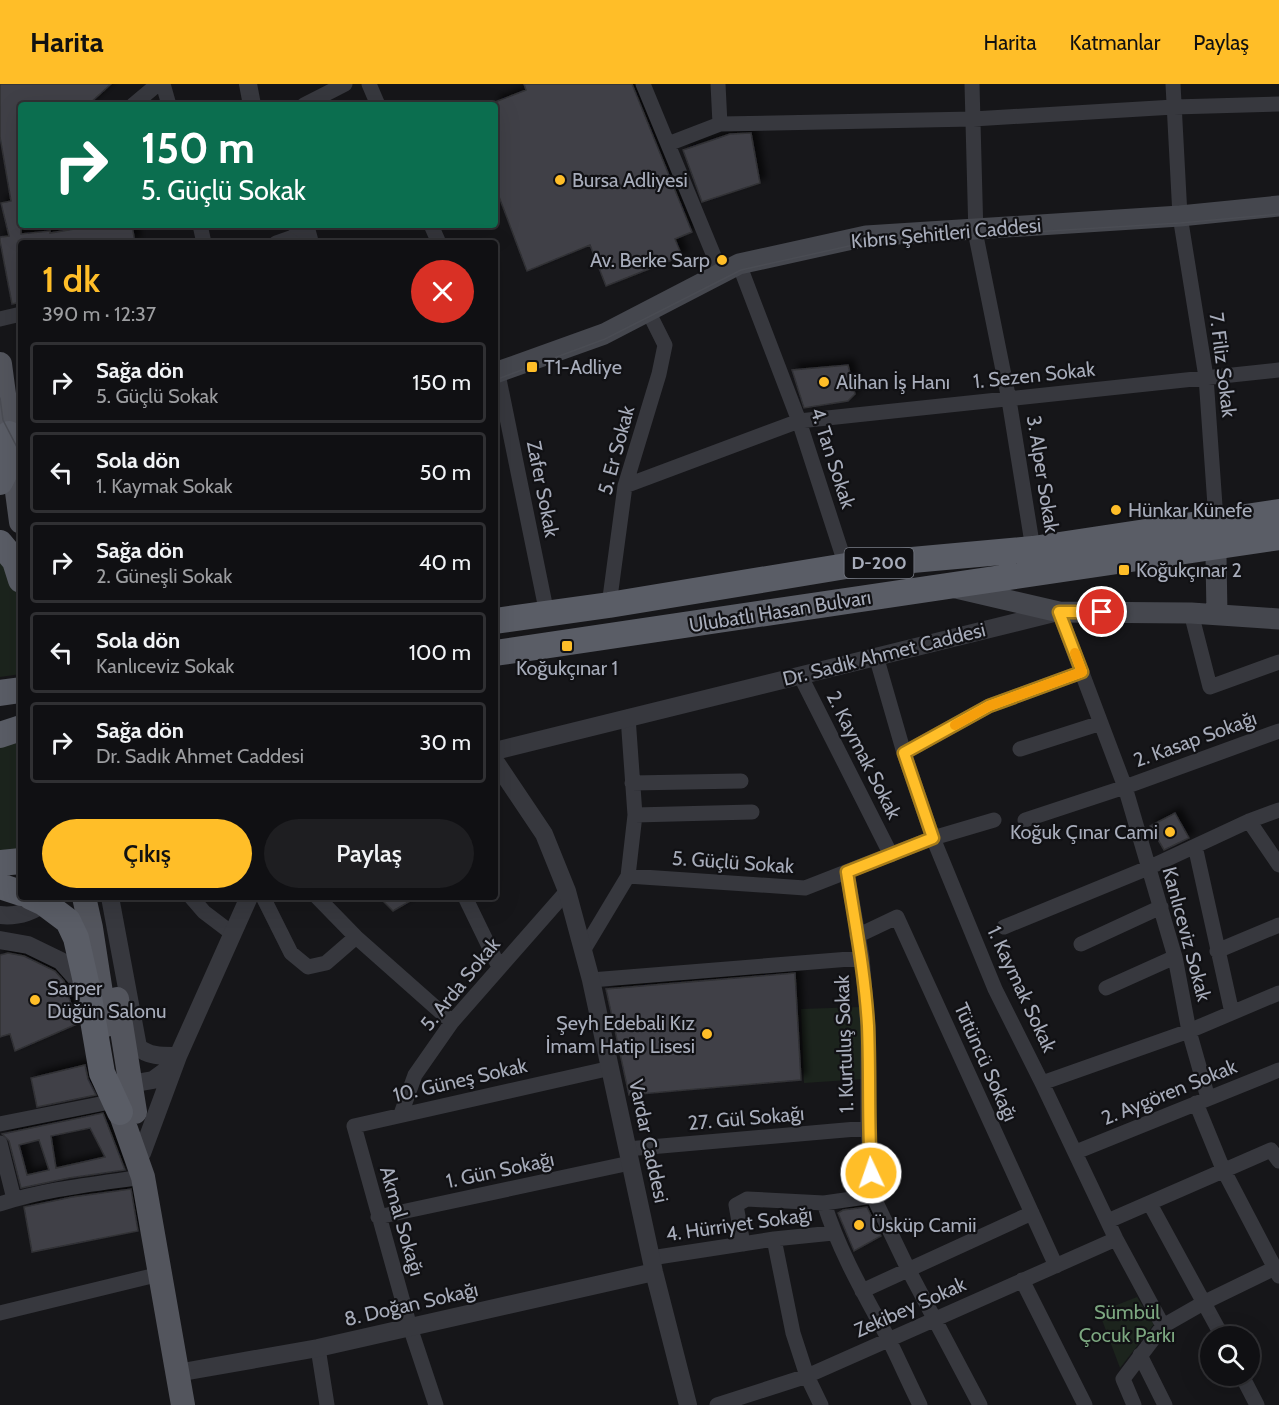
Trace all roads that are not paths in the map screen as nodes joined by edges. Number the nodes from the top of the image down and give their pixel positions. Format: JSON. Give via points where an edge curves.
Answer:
{"nodes":[{"id":1,"x":158,"y":84,"type":"edge"},
{"id":2,"x":163,"y":84,"type":"edge"},
{"id":3,"x":248,"y":84,"type":"edge"},
{"id":4,"x":345,"y":84,"type":"edge"},
{"id":5,"x":369,"y":84,"type":"edge"},
{"id":6,"x":643,"y":84,"type":"edge"},
{"id":7,"x":718,"y":84,"type":"edge"},
{"id":8,"x":972,"y":84,"type":"edge"},
{"id":9,"x":1173,"y":84,"type":"edge"},
{"id":10,"x":137,"y":102,"type":"edge"},
{"id":11,"x":168,"y":102,"type":"edge"},
{"id":12,"x":251,"y":102,"type":"edge"},
{"id":13,"x":310,"y":102,"type":"edge"},
{"id":14,"x":377,"y":102,"type":"edge"},
{"id":15,"x":1279,"y":104,"type":"edge"},
{"id":16,"x":1174,"y":107,"type":"junction"},
{"id":17,"x":973,"y":119,"type":"junction"},
{"id":18,"x":720,"y":124,"type":"junction"},
{"id":19,"x":669,"y":144,"type":"junction"},
{"id":20,"x":1279,"y":206,"type":"edge"},
{"id":21,"x":1180,"y":216,"type":"junction"},
{"id":22,"x":976,"y":229,"type":"junction"},
{"id":23,"x":305,"y":231,"type":"edge"},
{"id":24,"x":283,"y":240,"type":"edge"},
{"id":25,"x":730,"y":268,"type":"junction"},
{"id":26,"x":648,"y":311,"type":"junction"},
{"id":27,"x":18,"y":315,"type":"edge"},
{"id":28,"x":0,"y":319,"type":"edge"},
{"id":29,"x":0,"y":356,"type":"edge"},
{"id":30,"x":0,"y":364,"type":"edge"},
{"id":31,"x":498,"y":370,"type":"edge"},
{"id":32,"x":1279,"y":370,"type":"edge"},
{"id":33,"x":1206,"y":377,"type":"junction"},
{"id":34,"x":498,"y":381,"type":"edge"},
{"id":35,"x":1009,"y":400,"type":"junction"},
{"id":36,"x":799,"y":421,"type":"junction"},
{"id":37,"x":15,"y":437,"type":"edge"},
{"id":38,"x":18,"y":480,"type":"edge"},
{"id":39,"x":0,"y":482,"type":"edge"},
{"id":40,"x":625,"y":486,"type":"junction"},
{"id":41,"x":1274,"y":511,"type":"edge"},
{"id":42,"x":1216,"y":520,"type":"junction"},
{"id":43,"x":1279,"y":537,"type":"edge"},
{"id":44,"x":0,"y":543,"type":"edge"},
{"id":45,"x":1033,"y":549,"type":"junction"},
{"id":46,"x":1279,"y":550,"type":"edge"},
{"id":47,"x":1216,"y":557,"type":"junction"},
{"id":48,"x":1127,"y":558,"type":"junction"},
{"id":49,"x":846,"y":566,"type":"junction"},
{"id":50,"x":18,"y":570,"type":"edge"},
{"id":51,"x":946,"y":586,"type":"junction"},
{"id":52,"x":609,"y":605,"type":"junction"},
{"id":53,"x":1059,"y":612,"type":"junction"},
{"id":54,"x":1191,"y":613,"type":"junction"},
{"id":55,"x":547,"y":614,"type":"junction"},
{"id":56,"x":1217,"y":614,"type":"junction"},
{"id":57,"x":1279,"y":619,"type":"edge"},
{"id":58,"x":498,"y":621,"type":"edge"},
{"id":59,"x":498,"y":653,"type":"edge"},
{"id":60,"x":876,"y":656,"type":"junction"},
{"id":61,"x":1279,"y":662,"type":"edge"},
{"id":62,"x":1082,"y":672,"type":"junction"},
{"id":63,"x":800,"y":675,"type":"junction"},
{"id":64,"x":0,"y":686,"type":"edge"},
{"id":65,"x":18,"y":689,"type":"edge"},
{"id":66,"x":18,"y":690,"type":"edge"},
{"id":67,"x":0,"y":693,"type":"edge"},
{"id":68,"x":628,"y":717,"type":"junction"},
{"id":69,"x":1101,"y":723,"type":"junction"},
{"id":70,"x":18,"y":726,"type":"edge"},
{"id":71,"x":18,"y":727,"type":"edge"},
{"id":72,"x":0,"y":728,"type":"edge"},
{"id":73,"x":1279,"y":731,"type":"edge"},
{"id":74,"x":0,"y":735,"type":"edge"},
{"id":75,"x":1020,"y":749,"type":"dead end"},
{"id":76,"x":498,"y":750,"type":"edge"},
{"id":77,"x":904,"y":753,"type":"junction"},
{"id":78,"x":498,"y":765,"type":"edge"},
{"id":79,"x":741,"y":781,"type":"dead end"},
{"id":80,"x":632,"y":783,"type":"junction"},
{"id":81,"x":1125,"y":787,"type":"junction"},
{"id":82,"x":1279,"y":810,"type":"edge"},
{"id":83,"x":752,"y":812,"type":"dead end"},
{"id":84,"x":635,"y":815,"type":"junction"},
{"id":85,"x":994,"y":820,"type":"dead end"},
{"id":86,"x":1025,"y":820,"type":"dead end"},
{"id":87,"x":1249,"y":821,"type":"junction"},
{"id":88,"x":933,"y":838,"type":"junction"},
{"id":89,"x":1195,"y":846,"type":"junction"},
{"id":90,"x":891,"y":855,"type":"junction"},
{"id":91,"x":18,"y":862,"type":"edge"},
{"id":92,"x":0,"y":863,"type":"edge"},
{"id":93,"x":1279,"y":865,"type":"edge"},
{"id":94,"x":1148,"y":868,"type":"junction"},
{"id":95,"x":847,"y":872,"type":"junction"},
{"id":96,"x":628,"y":876,"type":"junction"},
{"id":97,"x":0,"y":886,"type":"edge"},
{"id":98,"x":567,"y":891,"type":"junction"},
{"id":99,"x":18,"y":899,"type":"edge"},
{"id":100,"x":47,"y":900,"type":"edge"},
{"id":101,"x":85,"y":900,"type":"edge"},
{"id":102,"x":100,"y":900,"type":"edge"},
{"id":103,"x":111,"y":900,"type":"edge"},
{"id":104,"x":194,"y":900,"type":"edge"},
{"id":105,"x":248,"y":900,"type":"edge"},
{"id":106,"x":265,"y":900,"type":"edge"},
{"id":107,"x":320,"y":900,"type":"edge"},
{"id":108,"x":466,"y":900,"type":"edge"},
{"id":109,"x":23,"y":902,"type":"edge"},
{"id":110,"x":1161,"y":907,"type":"junction"},
{"id":111,"x":0,"y":915,"type":"edge"},
{"id":112,"x":1279,"y":925,"type":"edge"},
{"id":113,"x":1004,"y":927,"type":"dead end"},
{"id":114,"x":233,"y":934,"type":"junction"},
{"id":115,"x":857,"y":936,"type":"junction"},
{"id":116,"x":356,"y":937,"type":"junction"},
{"id":117,"x":0,"y":940,"type":"edge"},
{"id":118,"x":1081,"y":944,"type":"dead end"},
{"id":119,"x":583,"y":951,"type":"junction"},
{"id":120,"x":1217,"y":951,"type":"junction"},
{"id":121,"x":1175,"y":957,"type":"junction"},
{"id":122,"x":862,"y":958,"type":"junction"},
{"id":123,"x":499,"y":967,"type":"junction"},
{"id":124,"x":591,"y":980,"type":"junction"},
{"id":125,"x":1106,"y":988,"type":"dead end"},
{"id":126,"x":88,"y":991,"type":"junction"},
{"id":127,"x":1279,"y":993,"type":"edge"},
{"id":128,"x":1232,"y":1013,"type":"junction"},
{"id":129,"x":452,"y":1022,"type":"junction"},
{"id":130,"x":1189,"y":1031,"type":"junction"},
{"id":131,"x":177,"y":1060,"type":"junction"},
{"id":132,"x":611,"y":1068,"type":"junction"},
{"id":133,"x":1279,"y":1070,"type":"edge"},
{"id":134,"x":1042,"y":1083,"type":"junction"},
{"id":135,"x":121,"y":1099,"type":"junction"},
{"id":136,"x":1202,"y":1101,"type":"junction"},
{"id":137,"x":401,"y":1114,"type":"junction"},
{"id":138,"x":0,"y":1124,"type":"edge"},
{"id":139,"x":354,"y":1126,"type":"joint"},
{"id":140,"x":868,"y":1128,"type":"junction"},
{"id":141,"x":0,"y":1143,"type":"edge"},
{"id":142,"x":1076,"y":1152,"type":"junction"},
{"id":143,"x":628,"y":1156,"type":"junction"},
{"id":144,"x":1279,"y":1161,"type":"edge"},
{"id":145,"x":142,"y":1165,"type":"junction"},
{"id":146,"x":1223,"y":1169,"type":"junction"},
{"id":147,"x":873,"y":1196,"type":"junction"},
{"id":148,"x":7,"y":1202,"type":"edge"},
{"id":149,"x":824,"y":1203,"type":"junction"},
{"id":150,"x":1150,"y":1204,"type":"junction"},
{"id":151,"x":1032,"y":1213,"type":"junction"},
{"id":152,"x":378,"y":1217,"type":"junction"},
{"id":153,"x":1108,"y":1221,"type":"junction"},
{"id":154,"x":833,"y":1233,"type":"junction"},
{"id":155,"x":774,"y":1239,"type":"junction"},
{"id":156,"x":1116,"y":1239,"type":"junction"},
{"id":157,"x":743,"y":1244,"type":"junction"},
{"id":158,"x":652,"y":1265,"type":"junction"},
{"id":159,"x":1056,"y":1266,"type":"junction"},
{"id":160,"x":908,"y":1269,"type":"junction"},
{"id":161,"x":1277,"y":1272,"type":"edge"},
{"id":162,"x":160,"y":1274,"type":"junction"},
{"id":163,"x":1023,"y":1280,"type":"junction"},
{"id":164,"x":862,"y":1291,"type":"junction"},
{"id":165,"x":1204,"y":1302,"type":"junction"},
{"id":166,"x":0,"y":1313,"type":"edge"},
{"id":167,"x":934,"y":1320,"type":"junction"},
{"id":168,"x":1163,"y":1326,"type":"junction"},
{"id":169,"x":1217,"y":1326,"type":"edge"},
{"id":170,"x":410,"y":1327,"type":"junction"},
{"id":171,"x":889,"y":1340,"type":"junction"},
{"id":172,"x":318,"y":1348,"type":"junction"},
{"id":173,"x":1140,"y":1355,"type":"junction"},
{"id":174,"x":177,"y":1373,"type":"junction"},
{"id":175,"x":807,"y":1376,"type":"junction"},
{"id":176,"x":1247,"y":1386,"type":"edge"},
{"id":177,"x":183,"y":1405,"type":"edge"},
{"id":178,"x":327,"y":1405,"type":"edge"},
{"id":179,"x":436,"y":1405,"type":"edge"},
{"id":180,"x":688,"y":1405,"type":"edge"},
{"id":181,"x":717,"y":1405,"type":"edge"},
{"id":182,"x":820,"y":1405,"type":"edge"},
{"id":183,"x":920,"y":1405,"type":"edge"},
{"id":184,"x":980,"y":1405,"type":"edge"},
{"id":185,"x":1085,"y":1405,"type":"edge"},
{"id":186,"x":1134,"y":1405,"type":"edge"},
{"id":187,"x":1165,"y":1405,"type":"edge"},
{"id":188,"x":1257,"y":1405,"type":"edge"}],
"edges":[{"from":1,"to":10,"type":"street"},
{"from":2,"to":11,"type":"street"},
{"from":3,"to":12,"type":"street"},
{"from":4,"to":13,"type":"street"},
{"from":5,"to":14,"type":"street"},
{"from":6,"to":19,"type":"street","name":"4. Tan Sokak"},
{"from":7,"to":18,"type":"street"},
{"from":8,"to":17,"type":"street","name":"3. Alper Sokak"},
{"from":9,"to":16,"type":"street","name":"7. Filiz Sokak"},
{"from":15,"to":16,"type":"street"},
{"from":16,"to":17,"type":"street"},
{"from":16,"to":21,"type":"street","name":"7. Filiz Sokak"},
{"from":17,"to":18,"type":"street"},
{"from":17,"to":22,"type":"street","name":"3. Alper Sokak"},
{"from":18,"to":19,"type":"street"},
{"from":19,"to":25,"type":"street","name":"4. Tan Sokak"},
{"from":20,"to":21,"type":"main road","name":"Kıbrıs Şehitleri Caddesi"},
{"from":21,"to":22,"type":"main road","name":"Kıbrıs Şehitleri Caddesi"},
{"from":21,"to":33,"type":"street","name":"7. Filiz Sokak"},
{"from":22,"to":25,"type":"main road","name":"Kıbrıs Şehitleri Caddesi","via":[[866,236]]},
{"from":22,"to":35,"type":"street","name":"3. Alper Sokak"},
{"from":23,"to":24,"type":"street"},
{"from":25,"to":26,"type":"main road","name":"Kıbrıs Şehitleri Caddesi"},
{"from":25,"to":36,"type":"street","name":"4. Tan Sokak"},
{"from":26,"to":31,"type":"main road","name":"Kıbrıs Şehitleri Caddesi","via":[[604,334]]},
{"from":26,"to":40,"type":"street","name":"5. Er Sokak","via":[[665,345]]},
{"from":27,"to":28,"type":"street"},
{"from":29,"to":37,"type":"main road"},
{"from":30,"to":37,"type":"main road"},
{"from":32,"to":33,"type":"street","name":"1. Sezen Sokak"},
{"from":33,"to":35,"type":"street","name":"1. Sezen Sokak"},
{"from":33,"to":42,"type":"street","name":"7. Filiz Sokak"},
{"from":34,"to":55,"type":"street","name":"Zafer Sokak"},
{"from":35,"to":36,"type":"street","name":"1. Sezen Sokak"},
{"from":35,"to":45,"type":"street","name":"3. Alper Sokak"},
{"from":36,"to":40,"type":"street","name":"1. Sezen Sokak"},
{"from":36,"to":49,"type":"street","name":"4. Tan Sokak"},
{"from":37,"to":38,"type":"main road"},
{"from":37,"to":39,"type":"highway"},
{"from":40,"to":52,"type":"street","name":"5. Er Sokak"},
{"from":41,"to":42,"type":"highway","name":"Ulubatlı Hasan Bulvarı","number":"D-200"},
{"from":42,"to":45,"type":"highway","name":"Ulubatlı Hasan Bulvarı","number":"D-200"},
{"from":43,"to":48,"type":"highway","name":"Ulubatlı Hasan Bulvarı","number":"D-200"},
{"from":44,"to":50,"type":"highway"},
{"from":45,"to":49,"type":"highway","name":"Ulubatlı Hasan Bulvarı","number":"D-200"},
{"from":46,"to":47,"type":"highway"},
{"from":47,"to":48,"type":"highway"},
{"from":47,"to":56,"type":"main road"},
{"from":48,"to":51,"type":"highway","name":"Ulubatlı Hasan Bulvarı","number":"D-200"},
{"from":49,"to":52,"type":"highway","name":"Ulubatlı Hasan Bulvarı","number":"D-200"},
{"from":51,"to":53,"type":"main road"},
{"from":51,"to":59,"type":"highway","name":"Ulubatlı Hasan Bulvarı","number":"D-200"},
{"from":52,"to":55,"type":"highway","name":"Ulubatlı Hasan Bulvarı","number":"D-200"},
{"from":53,"to":54,"type":"main road","name":"Dr. Sadık Ahmet Caddesi"},
{"from":53,"to":60,"type":"street","name":"Dr. Sadık Ahmet Caddesi"},
{"from":53,"to":62,"type":"street","name":"Kanlıceviz Sokak"},
{"from":54,"to":56,"type":"main road","name":"Dr. Sadık Ahmet Caddesi"},
{"from":54,"to":61,"type":"street","via":[[1210,687]]},
{"from":55,"to":58,"type":"highway","name":"Ulubatlı Hasan Bulvarı","number":"D-200"},
{"from":56,"to":57,"type":"main road","name":"Dr. Sadık Ahmet Caddesi"},
{"from":60,"to":63,"type":"street","name":"Dr. Sadık Ahmet Caddesi"},
{"from":60,"to":77,"type":"street","name":"1. Kaymak Sokak"},
{"from":62,"to":69,"type":"street","name":"Kanlıceviz Sokak"},
{"from":62,"to":77,"type":"street","via":[[989,706]]},
{"from":63,"to":68,"type":"street","name":"Dr. Sadık Ahmet Caddesi"},
{"from":63,"to":90,"type":"street","name":"2. Kaymak Sokak"},
{"from":64,"to":65,"type":"highway"},
{"from":66,"to":67,"type":"highway"},
{"from":68,"to":76,"type":"street","name":"Dr. Sadık Ahmet Caddesi"},
{"from":68,"to":80,"type":"street"},
{"from":69,"to":75,"type":"street"},
{"from":69,"to":81,"type":"street","name":"Kanlıceviz Sokak"},
{"from":70,"to":72,"type":"highway"},
{"from":71,"to":74,"type":"highway"},
{"from":73,"to":81,"type":"street","name":"2. Kasap Sokağı"},
{"from":77,"to":88,"type":"street","name":"1. Kaymak Sokak"},
{"from":78,"to":98,"type":"street","name":"Vardar Caddesi","via":[[544,834]]},
{"from":79,"to":80,"type":"street"},
{"from":80,"to":84,"type":"street"},
{"from":81,"to":86,"type":"street","name":"2. Kasap Sokağı"},
{"from":81,"to":94,"type":"street","name":"Kanlıceviz Sokak"},
{"from":82,"to":87,"type":"street"},
{"from":83,"to":84,"type":"street"},
{"from":84,"to":96,"type":"street"},
{"from":85,"to":88,"type":"street","name":"5. Güçlü Sokak"},
{"from":87,"to":89,"type":"street"},
{"from":87,"to":93,"type":"street"},
{"from":88,"to":90,"type":"street","name":"5. Güçlü Sokak"},
{"from":88,"to":134,"type":"street","name":"1. Kaymak Sokak","via":[[995,989]]},
{"from":89,"to":94,"type":"street"},
{"from":89,"to":120,"type":"street"},
{"from":90,"to":95,"type":"street","name":"5. Güçlü Sokak"},
{"from":91,"to":92,"type":"highway"},
{"from":94,"to":110,"type":"street","name":"Kanlıceviz Sokak"},
{"from":94,"to":113,"type":"street"},
{"from":95,"to":96,"type":"street","name":"5. Güçlü Sokak","via":[[805,888]]},
{"from":95,"to":115,"type":"street","name":"1. Kurtuluş Sokak"},
{"from":96,"to":119,"type":"street"},
{"from":97,"to":99,"type":"highway"},
{"from":98,"to":119,"type":"street","name":"Vardar Caddesi"},
{"from":98,"to":123,"type":"street","name":"5. Arda Sokak"},
{"from":100,"to":109,"type":"street","via":[[36,909]]},
{"from":101,"to":135,"type":"main road"},
{"from":102,"to":135,"type":"main road"},
{"from":103,"to":131,"type":"street","via":[[138,1047]]},
{"from":104,"to":114,"type":"street"},
{"from":105,"to":114,"type":"street"},
{"from":106,"to":116,"type":"street","via":[[291,953],[308,967],[326,963]]},
{"from":107,"to":116,"type":"street"},
{"from":108,"to":123,"type":"street"},
{"from":109,"to":111,"type":"street"},
{"from":109,"to":126,"type":"highway","via":[[44,903],[68,921],[76,938]]},
{"from":110,"to":118,"type":"street"},
{"from":110,"to":121,"type":"street","name":"Kanlıceviz Sokak"},
{"from":112,"to":120,"type":"street"},
{"from":114,"to":131,"type":"street"},
{"from":115,"to":122,"type":"street","name":"1. Kurtuluş Sokak"},
{"from":115,"to":151,"type":"street","name":"Tütüncü Sokağı","via":[[897,917]]},
{"from":116,"to":129,"type":"street"},
{"from":117,"to":126,"type":"street","via":[[28,945],[61,961]]},
{"from":119,"to":124,"type":"street","name":"Vardar Caddesi"},
{"from":120,"to":128,"type":"street"},
{"from":121,"to":125,"type":"street"},
{"from":121,"to":130,"type":"street","name":"Kanlıceviz Sokak"},
{"from":122,"to":124,"type":"street"},
{"from":122,"to":140,"type":"street","name":"1. Kurtuluş Sokak","via":[[868,1027]]},
{"from":123,"to":129,"type":"street","name":"5. Arda Sokak"},
{"from":124,"to":132,"type":"street","name":"Vardar Caddesi"},
{"from":126,"to":135,"type":"highway","via":[[102,1073]]},
{"from":127,"to":128,"type":"street"},
{"from":128,"to":130,"type":"street"},
{"from":129,"to":137,"type":"street","name":"5. Arda Sokak","via":[[415,1075]]},
{"from":130,"to":134,"type":"street"},
{"from":130,"to":136,"type":"street","name":"Kanlıceviz Sokak"},
{"from":131,"to":135,"type":"street"},
{"from":131,"to":145,"type":"street"},
{"from":132,"to":137,"type":"street","name":"10. Güneş Sokak"},
{"from":132,"to":143,"type":"street","name":"Vardar Caddesi"},
{"from":133,"to":136,"type":"street","name":"2. Aygören Sokak"},
{"from":134,"to":142,"type":"street","name":"1. Kaymak Sokak"},
{"from":135,"to":138,"type":"street"},
{"from":135,"to":145,"type":"main road"},
{"from":136,"to":142,"type":"street","name":"2. Aygören Sokak"},
{"from":136,"to":146,"type":"street","name":"Kanlıceviz Sokak"},
{"from":137,"to":139,"type":"street","name":"10. Güneş Sokak"},
{"from":139,"to":152,"type":"street","name":"Akmal Sokağı"},
{"from":140,"to":143,"type":"street","name":"27. Gül Sokağı"},
{"from":140,"to":147,"type":"street","name":"1. Kurtuluş Sokak"},
{"from":141,"to":148,"type":"street"},
{"from":142,"to":153,"type":"street","name":"1. Kaymak Sokak"},
{"from":143,"to":152,"type":"street","name":"1. Gün Sokağı"},
{"from":143,"to":158,"type":"street","name":"Vardar Caddesi"},
{"from":144,"to":146,"type":"street","via":[[1271,1150]]},
{"from":145,"to":148,"type":"street","via":[[92,1184]]},
{"from":145,"to":162,"type":"main road"},
{"from":146,"to":150,"type":"street"},
{"from":146,"to":161,"type":"street","name":"Kanlıceviz Sokak"},
{"from":147,"to":149,"type":"street"},
{"from":147,"to":160,"type":"street","name":"1. Kurtuluş Sokak"},
{"from":149,"to":154,"type":"street"},
{"from":149,"to":157,"type":"street","via":[[747,1199],[736,1205]]},
{"from":150,"to":153,"type":"street"},
{"from":150,"to":165,"type":"street"},
{"from":151,"to":159,"type":"street","name":"Tütüncü Sokağı"},
{"from":151,"to":160,"type":"street"},
{"from":152,"to":170,"type":"street","name":"Akmal Sokağı"},
{"from":153,"to":156,"type":"street","name":"1. Kaymak Sokak"},
{"from":154,"to":155,"type":"street","name":"4. Hürriyet Sokağı"},
{"from":154,"to":164,"type":"street"},
{"from":155,"to":157,"type":"street","name":"4. Hürriyet Sokağı"},
{"from":155,"to":175,"type":"street","via":[[793,1333]]},
{"from":156,"to":159,"type":"street","name":"Zekibey Sokak"},
{"from":156,"to":168,"type":"street","name":"1. Kaymak Sokak"},
{"from":157,"to":158,"type":"street","name":"4. Hürriyet Sokağı"},
{"from":158,"to":170,"type":"street","name":"8. Doğan Sokağı"},
{"from":158,"to":180,"type":"street","name":"Vardar Caddesi"},
{"from":159,"to":163,"type":"street","name":"Zekibey Sokak"},
{"from":160,"to":164,"type":"street"},
{"from":160,"to":167,"type":"street","name":"1. Kurtuluş Sokak"},
{"from":161,"to":165,"type":"street"},
{"from":162,"to":166,"type":"street"},
{"from":162,"to":174,"type":"main road"},
{"from":163,"to":167,"type":"street","name":"Zekibey Sokak"},
{"from":163,"to":185,"type":"street"},
{"from":164,"to":171,"type":"street"},
{"from":165,"to":168,"type":"street"},
{"from":165,"to":169,"type":"street"},
{"from":167,"to":171,"type":"street","name":"Zekibey Sokak"},
{"from":167,"to":184,"type":"street","name":"1. Kurtuluş Sokak"},
{"from":168,"to":173,"type":"street"},
{"from":170,"to":172,"type":"street","name":"8. Doğan Sokağı"},
{"from":170,"to":179,"type":"street","name":"Akmal Sokağı"},
{"from":171,"to":175,"type":"street","name":"Zekibey Sokak"},
{"from":171,"to":183,"type":"street"},
{"from":172,"to":174,"type":"street","name":"8. Doğan Sokağı"},
{"from":172,"to":178,"type":"street"},
{"from":173,"to":186,"type":"street","via":[[1123,1379]]},
{"from":173,"to":187,"type":"street"},
{"from":174,"to":177,"type":"main road"},
{"from":175,"to":181,"type":"street","name":"Zekibey Sokak"},
{"from":175,"to":182,"type":"street"},
{"from":176,"to":188,"type":"street"}]}
